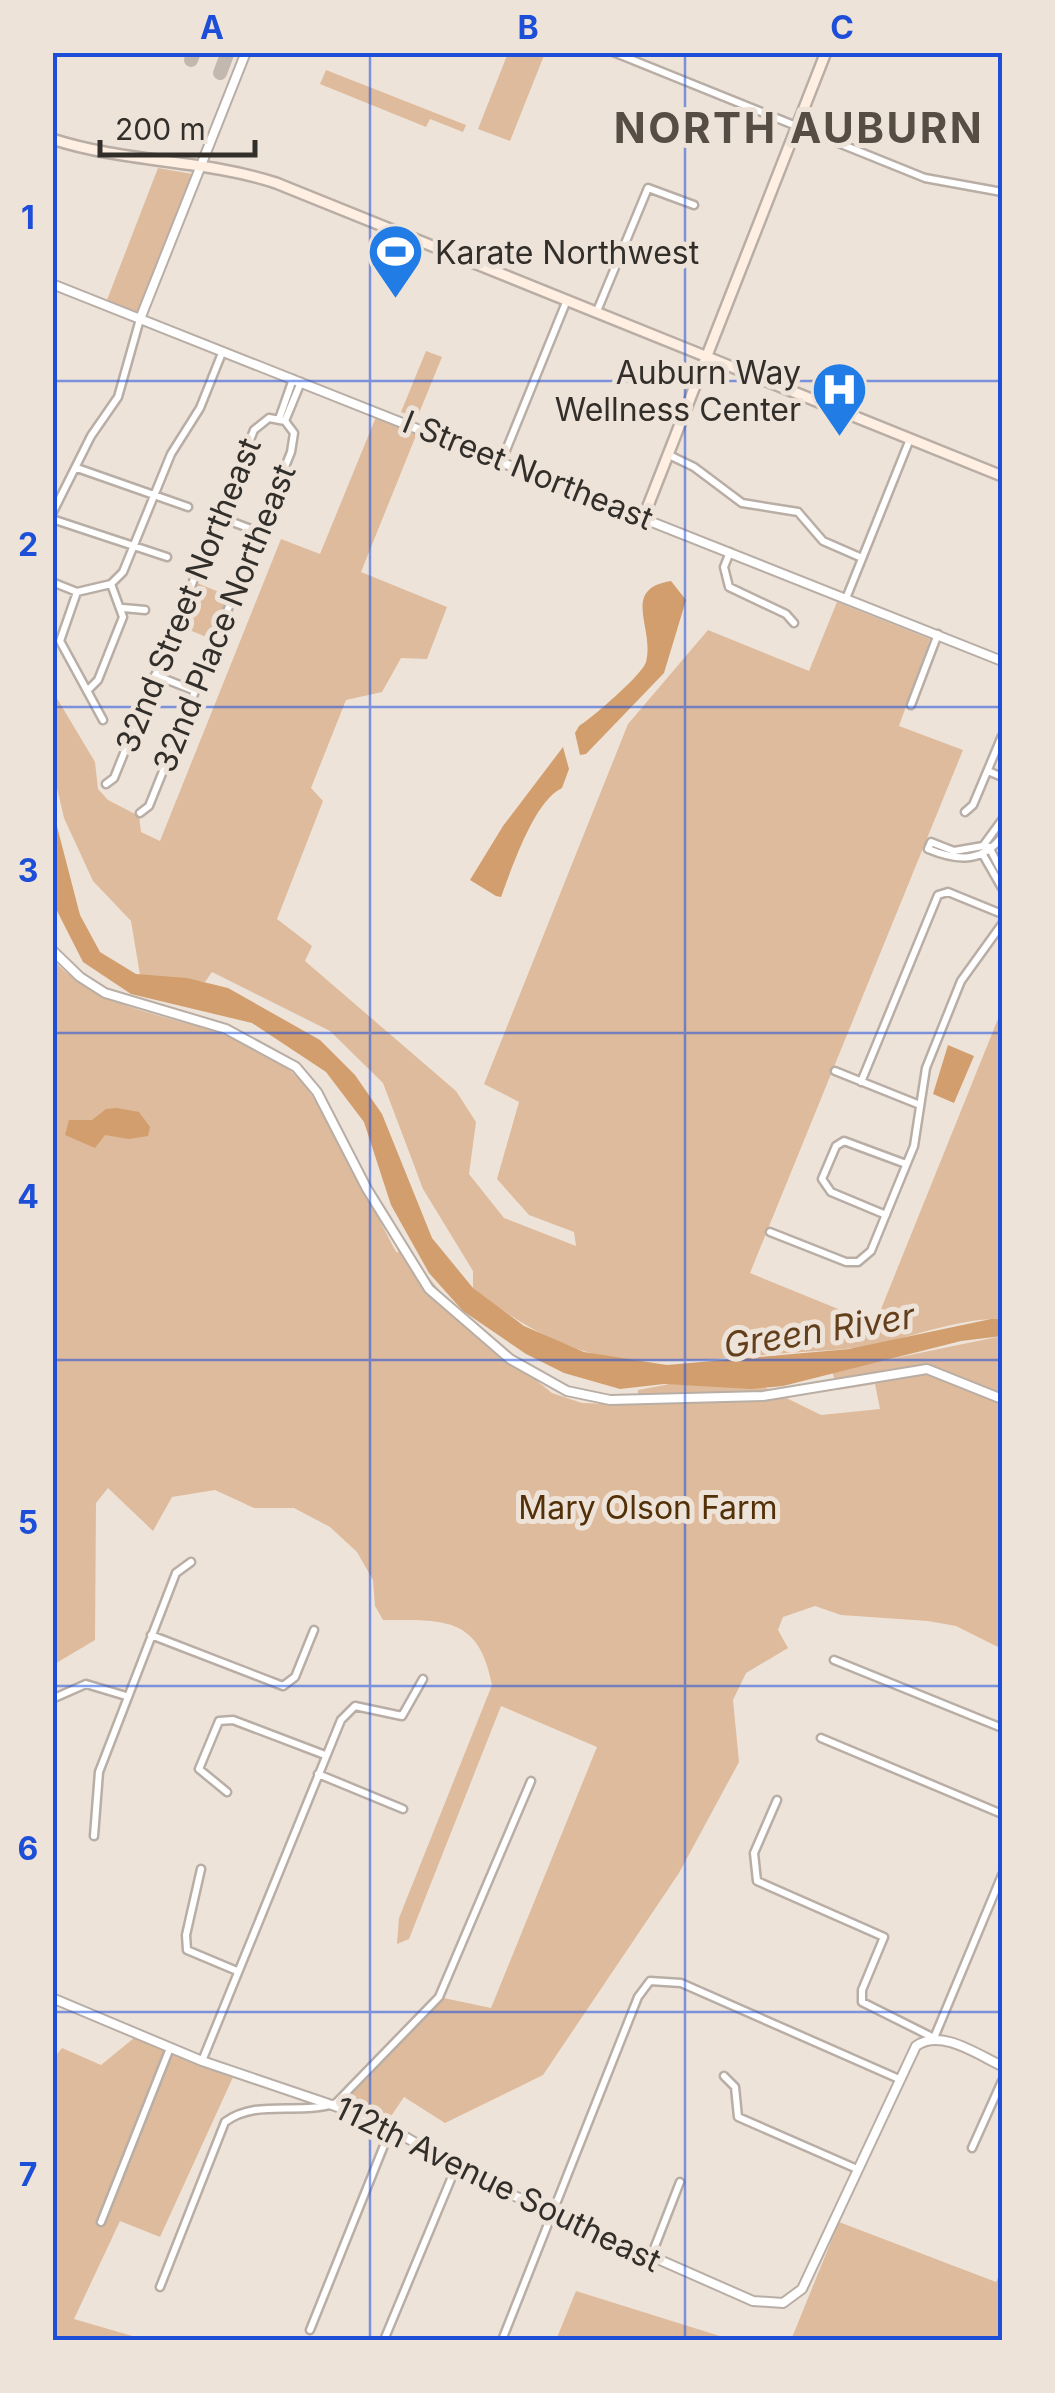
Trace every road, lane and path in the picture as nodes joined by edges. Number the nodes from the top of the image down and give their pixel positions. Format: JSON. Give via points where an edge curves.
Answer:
{"nodes":[{"id":1,"x":246,"y":52,"type":"edge"},
{"id":2,"x":613,"y":52,"type":"edge"},
{"id":3,"x":826,"y":52,"type":"edge"},
{"id":4,"x":798,"y":127,"type":"junction"},
{"id":5,"x":52,"y":139,"type":"edge"},
{"id":6,"x":200,"y":167,"type":"junction"},
{"id":7,"x":1002,"y":192,"type":"edge"},
{"id":8,"x":694,"y":204,"type":"dead end"},
{"id":9,"x":52,"y":284,"type":"edge"},
{"id":10,"x":567,"y":298,"type":"junction"},
{"id":11,"x":596,"y":311,"type":"junction"},
{"id":12,"x":140,"y":320,"type":"junction"},
{"id":13,"x":222,"y":353,"type":"junction"},
{"id":14,"x":709,"y":356,"type":"junction"},
{"id":15,"x":297,"y":381,"type":"junction"},
{"id":16,"x":282,"y":420,"type":"junction"},
{"id":17,"x":911,"y":438,"type":"junction"},
{"id":18,"x":669,"y":455,"type":"junction"},
{"id":19,"x":502,"y":460,"type":"junction"},
{"id":20,"x":77,"y":468,"type":"junction"},
{"id":21,"x":1002,"y":476,"type":"edge"},
{"id":22,"x":155,"y":494,"type":"junction"},
{"id":23,"x":188,"y":506,"type":"dead end"},
{"id":24,"x":52,"y":516,"type":"edge"},
{"id":25,"x":644,"y":516,"type":"junction"},
{"id":26,"x":219,"y":517,"type":"junction"},
{"id":27,"x":259,"y":532,"type":"junction"},
{"id":28,"x":135,"y":544,"type":"junction"},
{"id":29,"x":731,"y":550,"type":"junction"},
{"id":30,"x":167,"y":556,"type":"dead end"},
{"id":31,"x":862,"y":558,"type":"junction"},
{"id":32,"x":52,"y":582,"type":"edge"},
{"id":33,"x":111,"y":584,"type":"junction"},
{"id":34,"x":78,"y":592,"type":"junction"},
{"id":35,"x":847,"y":596,"type":"junction"},
{"id":36,"x":123,"y":608,"type":"junction"},
{"id":37,"x":145,"y":610,"type":"dead end"},
{"id":38,"x":794,"y":623,"type":"dead end"},
{"id":39,"x":938,"y":633,"type":"junction"},
{"id":40,"x":1002,"y":660,"type":"edge"},
{"id":41,"x":155,"y":675,"type":"junction"},
{"id":42,"x":87,"y":691,"type":"junction"},
{"id":43,"x":195,"y":691,"type":"junction"},
{"id":44,"x":911,"y":705,"type":"dead end"},
{"id":45,"x":103,"y":720,"type":"dead end"},
{"id":46,"x":1002,"y":736,"type":"edge"},
{"id":47,"x":988,"y":771,"type":"junction"},
{"id":48,"x":1002,"y":777,"type":"edge"},
{"id":49,"x":106,"y":784,"type":"dead end"},
{"id":50,"x":965,"y":812,"type":"dead end"},
{"id":51,"x":140,"y":813,"type":"dead end"},
{"id":52,"x":1002,"y":820,"type":"edge"},
{"id":53,"x":1002,"y":837,"type":"edge"},
{"id":54,"x":985,"y":849,"type":"junction"},
{"id":55,"x":1002,"y":872,"type":"edge"},
{"id":56,"x":1002,"y":888,"type":"edge"},
{"id":57,"x":1002,"y":914,"type":"edge"},
{"id":58,"x":1002,"y":924,"type":"edge"},
{"id":59,"x":52,"y":950,"type":"edge"},
{"id":60,"x":834,"y":1071,"type":"dead end"},
{"id":61,"x":861,"y":1082,"type":"junction"},
{"id":62,"x":920,"y":1105,"type":"junction"},
{"id":63,"x":906,"y":1164,"type":"junction"},
{"id":64,"x":886,"y":1215,"type":"junction"},
{"id":65,"x":770,"y":1232,"type":"dead end"},
{"id":66,"x":1002,"y":1399,"type":"edge"},
{"id":67,"x":191,"y":1562,"type":"dead end"},
{"id":68,"x":314,"y":1630,"type":"dead end"},
{"id":69,"x":151,"y":1635,"type":"junction"},
{"id":70,"x":834,"y":1660,"type":"dead end"},
{"id":71,"x":423,"y":1679,"type":"dead end"},
{"id":72,"x":126,"y":1696,"type":"junction"},
{"id":73,"x":52,"y":1699,"type":"edge"},
{"id":74,"x":1002,"y":1728,"type":"edge"},
{"id":75,"x":821,"y":1738,"type":"dead end"},
{"id":76,"x":325,"y":1755,"type":"junction"},
{"id":77,"x":318,"y":1774,"type":"junction"},
{"id":78,"x":531,"y":1781,"type":"dead end"},
{"id":79,"x":227,"y":1792,"type":"dead end"},
{"id":80,"x":777,"y":1800,"type":"dead end"},
{"id":81,"x":403,"y":1809,"type":"dead end"},
{"id":82,"x":1002,"y":1814,"type":"edge"},
{"id":83,"x":94,"y":1836,"type":"dead end"},
{"id":84,"x":201,"y":1869,"type":"dead end"},
{"id":85,"x":1002,"y":1876,"type":"edge"},
{"id":86,"x":236,"y":1971,"type":"junction"},
{"id":87,"x":52,"y":1998,"type":"edge"},
{"id":88,"x":934,"y":2038,"type":"junction"},
{"id":89,"x":170,"y":2048,"type":"junction"},
{"id":90,"x":202,"y":2062,"type":"junction"},
{"id":91,"x":1002,"y":2066,"type":"edge"},
{"id":92,"x":724,"y":2076,"type":"dead end"},
{"id":93,"x":899,"y":2079,"type":"junction"},
{"id":94,"x":1002,"y":2080,"type":"edge"},
{"id":95,"x":336,"y":2103,"type":"junction"},
{"id":96,"x":391,"y":2128,"type":"junction"},
{"id":97,"x":972,"y":2148,"type":"dead end"},
{"id":98,"x":456,"y":2168,"type":"junction"},
{"id":99,"x":856,"y":2169,"type":"junction"},
{"id":100,"x":680,"y":2182,"type":"dead end"},
{"id":101,"x":554,"y":2215,"type":"junction"},
{"id":102,"x":100,"y":2222,"type":"dead end"},
{"id":103,"x":650,"y":2259,"type":"junction"},
{"id":104,"x":160,"y":2287,"type":"dead end"},
{"id":105,"x":310,"y":2330,"type":"dead end"},
{"id":106,"x":384,"y":2340,"type":"edge"},
{"id":107,"x":502,"y":2340,"type":"edge"}],
"edges":[{"from":1,"to":6,"type":"street"},
{"from":2,"to":4,"type":"street"},
{"from":3,"to":4,"type":"main road"},
{"from":4,"to":7,"type":"street","via":[[925,178]]},
{"from":4,"to":14,"type":"main road"},
{"from":5,"to":6,"type":"main road","via":[[134,160]]},
{"from":6,"to":10,"type":"main road","via":[[276,183]]},
{"from":6,"to":12,"type":"street"},
{"from":8,"to":11,"type":"street","via":[[650,187]]},
{"from":9,"to":12,"type":"street","name":"I Street Northeast"},
{"from":10,"to":11,"type":"main road"},
{"from":10,"to":19,"type":"street"},
{"from":11,"to":14,"type":"main road"},
{"from":12,"to":13,"type":"street","name":"I Street Northeast"},
{"from":12,"to":20,"type":"street","via":[[118,397]]},
{"from":13,"to":15,"type":"street","name":"I Street Northeast"},
{"from":13,"to":22,"type":"street"},
{"from":14,"to":17,"type":"main road"},
{"from":14,"to":18,"type":"main road"},
{"from":15,"to":16,"type":"street","name":"32nd Street Northeast"},
{"from":15,"to":19,"type":"street","name":"I Street Northeast"},
{"from":16,"to":26,"type":"street","name":"32nd Street Northeast","via":[[264,420],[254,430]]},
{"from":16,"to":27,"type":"street","name":"32nd Place Northeast","via":[[293,429],[293,444]]},
{"from":17,"to":21,"type":"main road"},
{"from":17,"to":31,"type":"street"},
{"from":18,"to":25,"type":"main road"},
{"from":18,"to":31,"type":"street","via":[[742,504],[798,512],[820,539]]},
{"from":19,"to":25,"type":"street","name":"I Street Northeast"},
{"from":20,"to":22,"type":"street"},
{"from":20,"to":24,"type":"street"},
{"from":22,"to":23,"type":"street"},
{"from":22,"to":28,"type":"street"},
{"from":24,"to":28,"type":"street"},
{"from":25,"to":29,"type":"street","name":"I Street Northeast"},
{"from":26,"to":27,"type":"street"},
{"from":26,"to":41,"type":"street","name":"32nd Street Northeast"},
{"from":27,"to":43,"type":"street","name":"32nd Place Northeast"},
{"from":28,"to":30,"type":"street"},
{"from":28,"to":33,"type":"street"},
{"from":29,"to":35,"type":"street","name":"I Street Northeast"},
{"from":29,"to":38,"type":"street","via":[[724,568],[728,586]]},
{"from":31,"to":35,"type":"street"},
{"from":32,"to":34,"type":"street"},
{"from":33,"to":34,"type":"street"},
{"from":33,"to":36,"type":"street"},
{"from":34,"to":42,"type":"street","via":[[60,639]]},
{"from":35,"to":39,"type":"street","name":"I Street Northeast"},
{"from":36,"to":37,"type":"street"},
{"from":36,"to":42,"type":"street","via":[[98,680]]},
{"from":39,"to":40,"type":"street","name":"I Street Northeast"},
{"from":39,"to":44,"type":"street"},
{"from":41,"to":43,"type":"street"},
{"from":41,"to":49,"type":"street","name":"32nd Street Northeast"},
{"from":42,"to":45,"type":"street"},
{"from":43,"to":51,"type":"street","name":"32nd Place Northeast","via":[[149,806]]},
{"from":46,"to":47,"type":"street"},
{"from":47,"to":48,"type":"street"},
{"from":47,"to":50,"type":"street"},
{"from":52,"to":54,"type":"street"},
{"from":53,"to":54,"type":"street"},
{"from":54,"to":54,"type":"street","via":[[954,851],[930,842],[928,848],[962,859]]},
{"from":54,"to":55,"type":"street"},
{"from":54,"to":56,"type":"street"},
{"from":57,"to":61,"type":"street","via":[[945,892],[936,900]]},
{"from":58,"to":62,"type":"street","via":[[961,982],[926,1068]]},
{"from":59,"to":66,"type":"street","via":[[105,993],[216,1026],[296,1067],[317,1092],[429,1289],[530,1374],[583,1397],[610,1400],[783,1394],[927,1369]]},
{"from":60,"to":61,"type":"street"},
{"from":61,"to":62,"type":"street"},
{"from":62,"to":63,"type":"street"},
{"from":63,"to":64,"type":"street"},
{"from":63,"to":64,"type":"street","via":[[850,1142],[838,1144],[822,1183]]},
{"from":64,"to":65,"type":"street","via":[[864,1259],[846,1262]]},
{"from":67,"to":69,"type":"street","via":[[176,1573]]},
{"from":68,"to":69,"type":"street","via":[[288,1686]]},
{"from":69,"to":72,"type":"street"},
{"from":70,"to":74,"type":"street"},
{"from":71,"to":76,"type":"street","via":[[402,1716],[350,1708]]},
{"from":72,"to":73,"type":"street","via":[[86,1684]]},
{"from":72,"to":83,"type":"street","via":[[95,1785]]},
{"from":75,"to":82,"type":"street"},
{"from":76,"to":77,"type":"street"},
{"from":76,"to":79,"type":"street","via":[[224,1719],[200,1769]]},
{"from":77,"to":81,"type":"street"},
{"from":77,"to":86,"type":"street"},
{"from":78,"to":95,"type":"street","via":[[439,1997]]},
{"from":80,"to":88,"type":"street","via":[[754,1853],[758,1881],[884,1937],[862,2002]]},
{"from":84,"to":86,"type":"street","via":[[187,1950]]},
{"from":85,"to":88,"type":"street"},
{"from":86,"to":90,"type":"street"},
{"from":87,"to":89,"type":"street","name":"112th Avenue Southeast"},
{"from":88,"to":91,"type":"street"},
{"from":88,"to":93,"type":"street","via":[[916,2046]]},
{"from":89,"to":90,"type":"street","name":"112th Avenue Southeast"},
{"from":89,"to":102,"type":"street"},
{"from":90,"to":95,"type":"street","name":"112th Avenue Southeast"},
{"from":92,"to":99,"type":"street","via":[[734,2087],[738,2117]]},
{"from":93,"to":99,"type":"street"},
{"from":93,"to":101,"type":"street","via":[[681,1983],[650,1981]]},
{"from":94,"to":97,"type":"street"},
{"from":95,"to":96,"type":"street","name":"112th Avenue Southeast"},
{"from":95,"to":104,"type":"street","via":[[244,2112],[225,2122]]},
{"from":96,"to":98,"type":"street","name":"112th Avenue Southeast"},
{"from":96,"to":105,"type":"street"},
{"from":98,"to":101,"type":"street","name":"112th Avenue Southeast"},
{"from":98,"to":106,"type":"street"},
{"from":99,"to":103,"type":"street","name":"112th Avenue Southeast","via":[[802,2289],[789,2301],[753,2301]]},
{"from":100,"to":103,"type":"street"},
{"from":101,"to":103,"type":"street","name":"112th Avenue Southeast"},
{"from":101,"to":107,"type":"street"}]}
